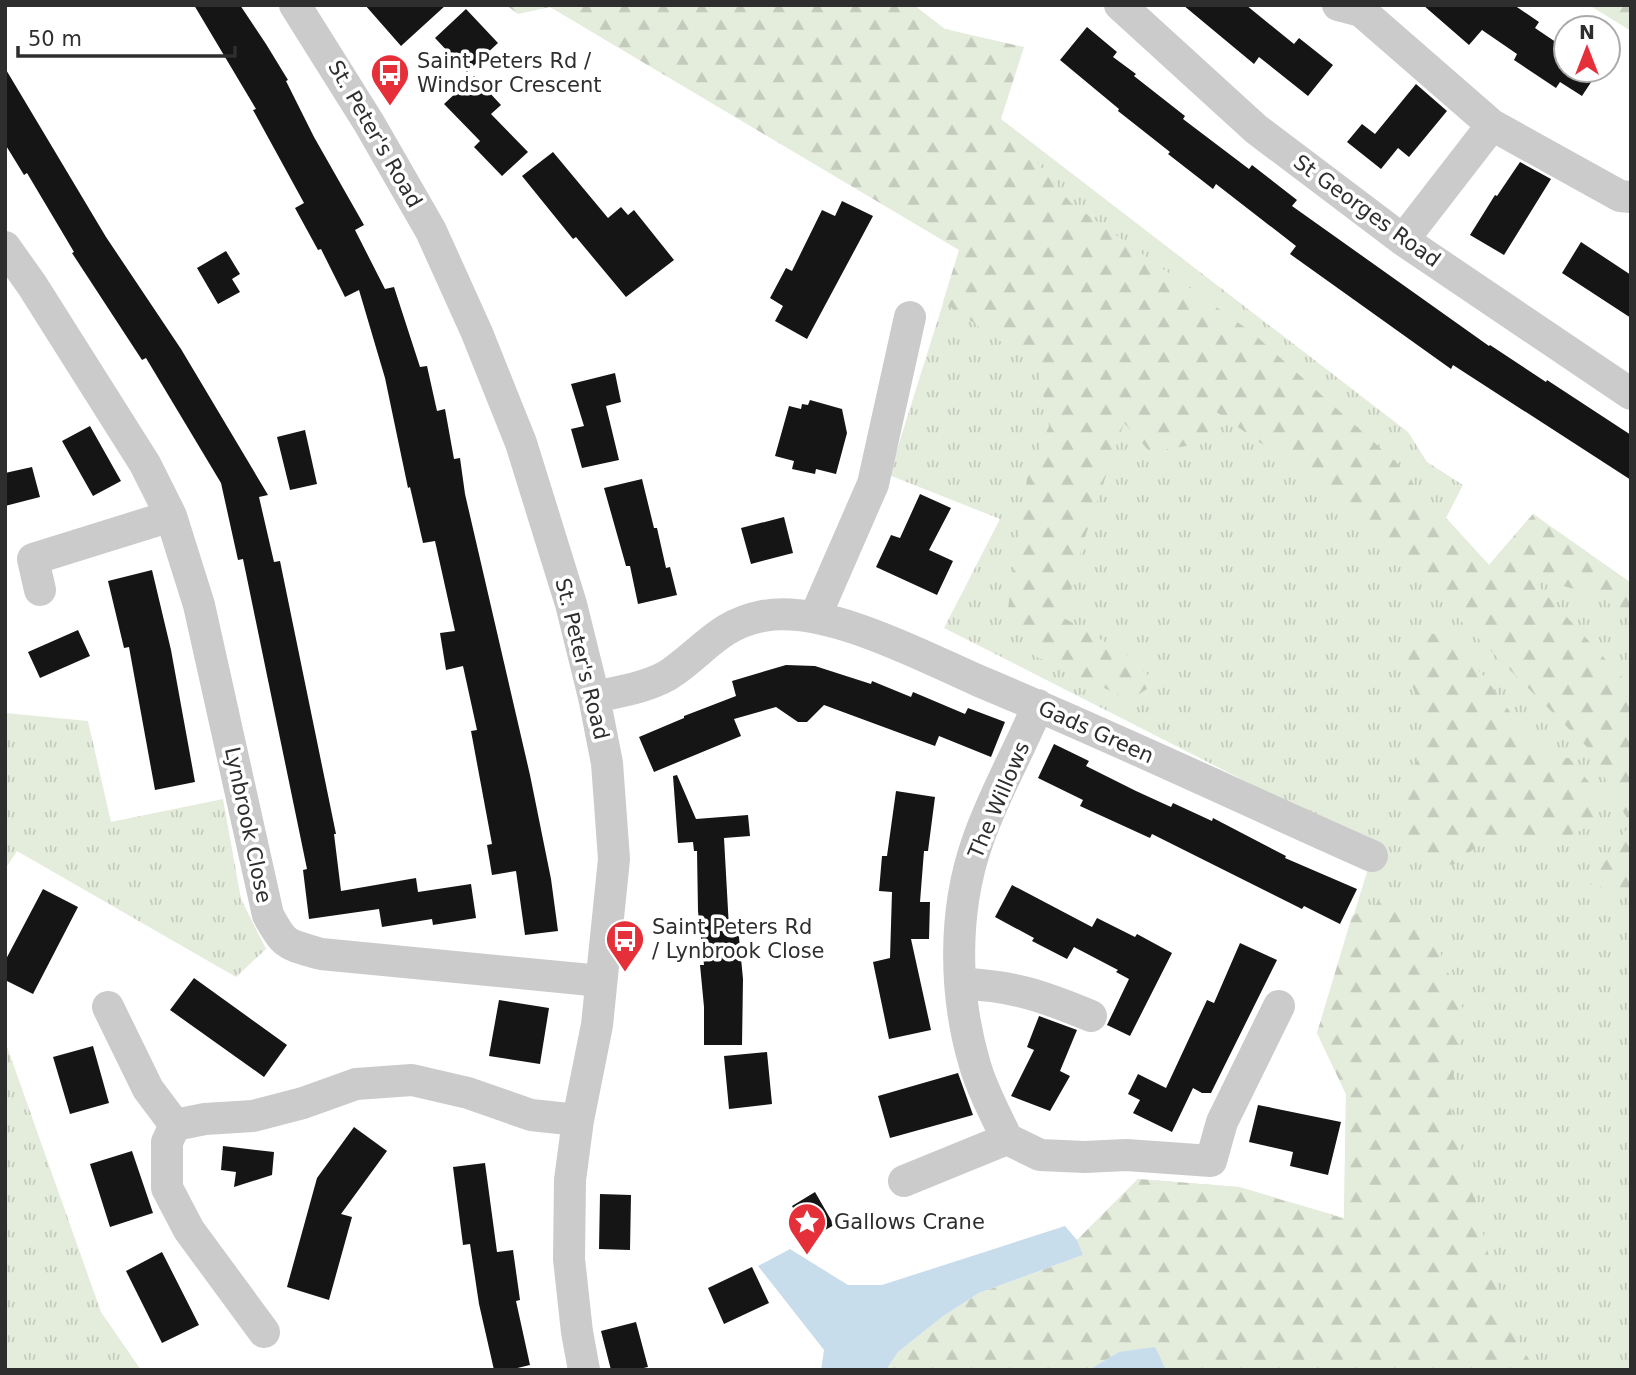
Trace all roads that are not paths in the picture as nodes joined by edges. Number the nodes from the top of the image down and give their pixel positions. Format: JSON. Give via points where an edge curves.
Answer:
{"nodes":[{"id":1,"x":295,"y":5,"type":"edge"},
{"id":2,"x":1121,"y":5,"type":"edge"},
{"id":3,"x":1354,"y":7,"type":"edge"},
{"id":4,"x":1492,"y":125,"type":"junction"},
{"id":5,"x":1631,"y":197,"type":"edge"},
{"id":6,"x":1403,"y":240,"type":"junction"},
{"id":7,"x":5,"y":247,"type":"edge"},
{"id":8,"x":909,"y":317,"type":"dead end"},
{"id":9,"x":1631,"y":394,"type":"edge"},
{"id":10,"x":171,"y":516,"type":"junction"},
{"id":11,"x":40,"y":590,"type":"dead end"},
{"id":12,"x":815,"y":617,"type":"junction"},
{"id":13,"x":594,"y":698,"type":"junction"},
{"id":14,"x":1038,"y":705,"type":"junction"},
{"id":15,"x":1372,"y":856,"type":"dead end"},
{"id":16,"x":601,"y":981,"type":"junction"},
{"id":17,"x":962,"y":984,"type":"junction"},
{"id":18,"x":1279,"y":1006,"type":"dead end"},
{"id":19,"x":108,"y":1007,"type":"dead end"},
{"id":20,"x":1091,"y":1016,"type":"dead end"},
{"id":21,"x":578,"y":1120,"type":"junction"},
{"id":22,"x":175,"y":1125,"type":"junction"},
{"id":23,"x":1007,"y":1139,"type":"junction"},
{"id":24,"x":904,"y":1181,"type":"dead end"},
{"id":25,"x":264,"y":1332,"type":"dead end"},
{"id":26,"x":584,"y":1370,"type":"edge"}],
"edges":[{"from":1,"to":13,"type":"street","name":"St. Peter's Road","via":[[430,231],[477,333],[521,443],[572,604]]},
{"from":2,"to":6,"type":"street","name":"St Georges Road","via":[[1256,129]]},
{"from":3,"to":4,"type":"street"},
{"from":4,"to":5,"type":"street","via":[[1620,196]]},
{"from":4,"to":6,"type":"street"},
{"from":6,"to":9,"type":"street","name":"St Georges Road"},
{"from":7,"to":10,"type":"street","name":"Lynbrook Close","via":[[145,464]]},
{"from":8,"to":12,"type":"street","via":[[873,484]]},
{"from":10,"to":11,"type":"street","via":[[33,559]]},
{"from":10,"to":16,"type":"street","name":"Lynbrook Close","via":[[199,605],[268,915],[287,944],[321,954]]},
{"from":12,"to":13,"type":"street","name":"Gads Green","via":[[765,615],[733,625],[672,673]]},
{"from":12,"to":14,"type":"street","name":"Gads Green","via":[[865,632]]},
{"from":13,"to":16,"type":"street","name":"St. Peter's Road","via":[[607,763],[614,859]]},
{"from":14,"to":15,"type":"street","name":"Gads Green"},
{"from":14,"to":17,"type":"street","name":"The Willows","via":[[977,844],[965,887],[958,945]]},
{"from":16,"to":21,"type":"street","name":"St. Peter's Road"},
{"from":17,"to":20,"type":"street","via":[[1037,994]]},
{"from":17,"to":23,"type":"street","name":"The Willows","via":[[975,1065]]},
{"from":18,"to":23,"type":"street","via":[[1222,1122],[1210,1161],[1041,1155]]},
{"from":19,"to":22,"type":"street","via":[[148,1089]]},
{"from":21,"to":22,"type":"street","via":[[531,1115],[412,1080],[356,1084],[253,1116]]},
{"from":21,"to":26,"type":"street","name":"St. Peter's Road","via":[[570,1180],[569,1259]]},
{"from":22,"to":25,"type":"street","via":[[167,1142],[167,1188],[189,1230]]},
{"from":23,"to":24,"type":"street"}]}
